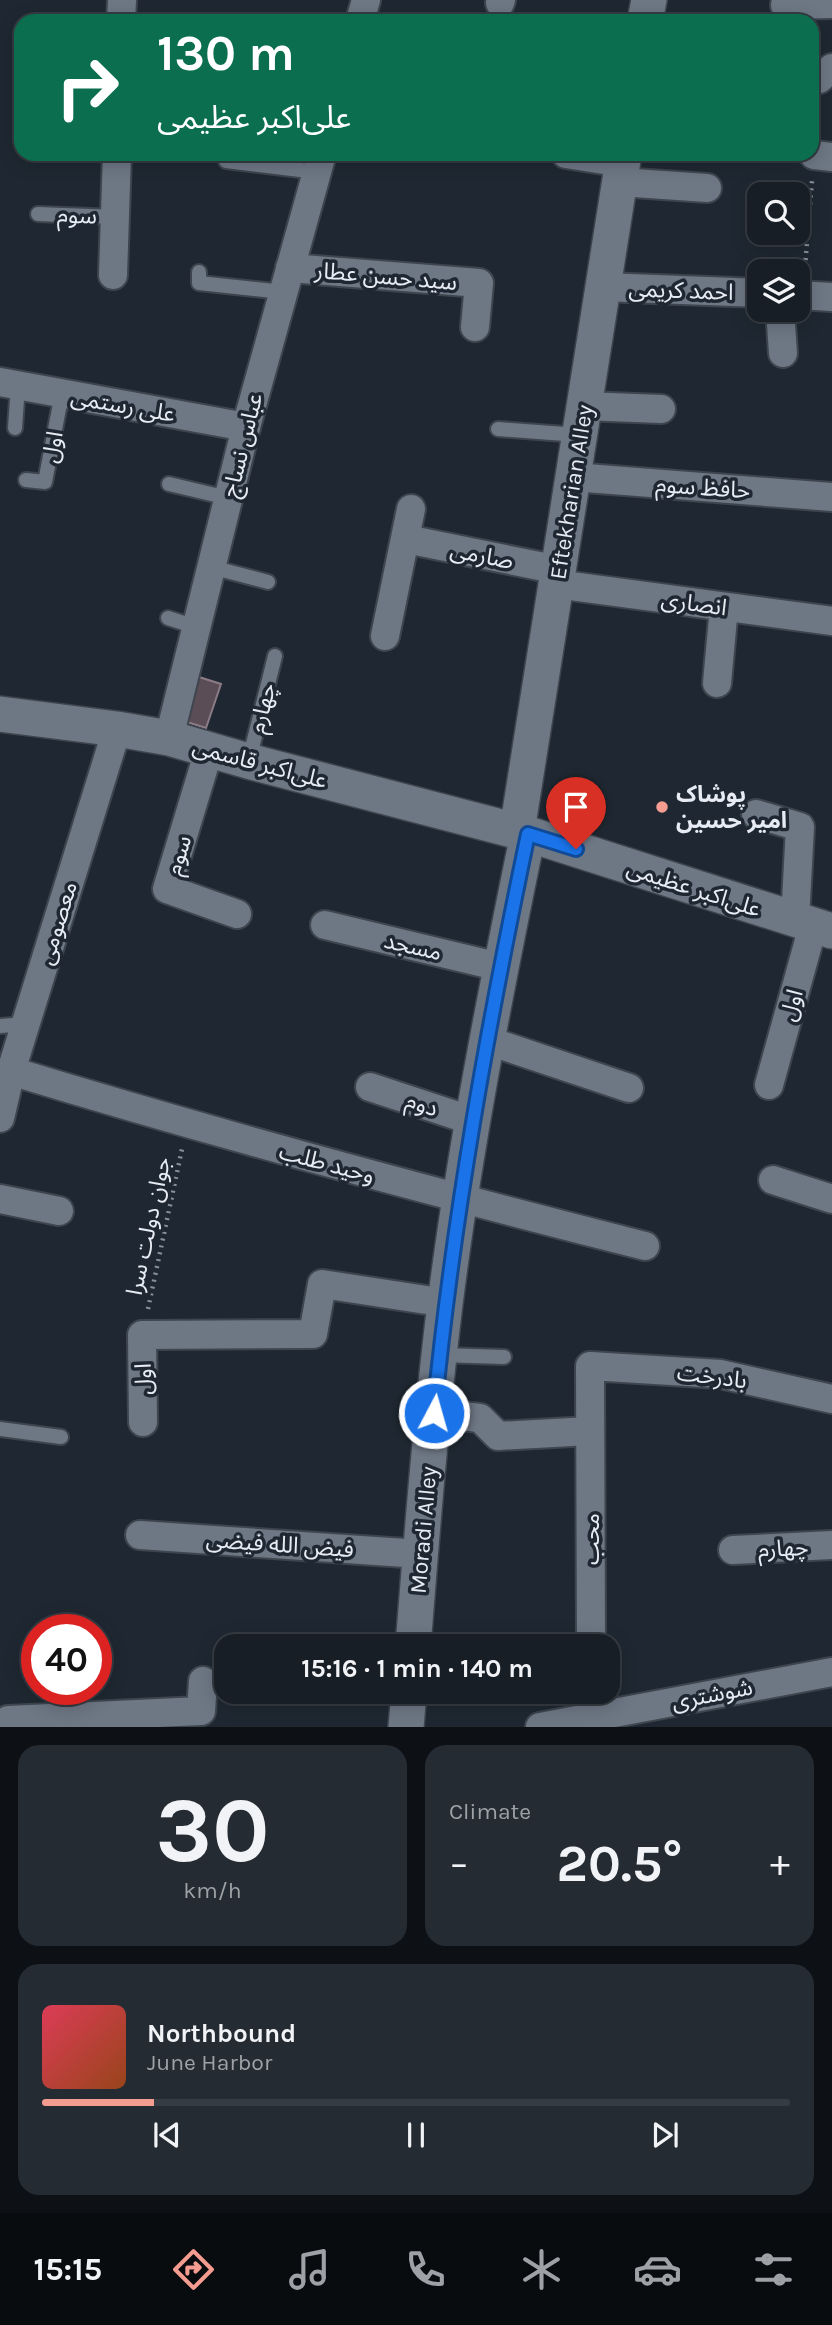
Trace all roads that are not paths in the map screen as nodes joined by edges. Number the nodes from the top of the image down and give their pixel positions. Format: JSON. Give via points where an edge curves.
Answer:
{"nodes":[{"id":1,"x":832,"y":4,"type":"edge"},
{"id":2,"x":785,"y":5,"type":"dead end"},
{"id":3,"x":117,"y":161,"type":"edge"},
{"id":4,"x":226,"y":161,"type":"dead end"},
{"id":5,"x":599,"y":161,"type":"edge"},
{"id":6,"x":320,"y":163,"type":"edge"},
{"id":7,"x":622,"y":166,"type":"edge"},
{"id":8,"x":707,"y":188,"type":"dead end"},
{"id":9,"x":38,"y":214,"type":"dead end"},
{"id":10,"x":115,"y":217,"type":"junction"},
{"id":11,"x":199,"y":272,"type":"dead end"},
{"id":12,"x":113,"y":275,"type":"dead end"},
{"id":13,"x":287,"y":280,"type":"junction"},
{"id":14,"x":603,"y":287,"type":"junction"},
{"id":15,"x":747,"y":293,"type":"edge"},
{"id":16,"x":832,"y":297,"type":"edge"},
{"id":17,"x":810,"y":299,"type":"edge"},
{"id":18,"x":789,"y":322,"type":"edge"},
{"id":19,"x":475,"y":327,"type":"dead end"},
{"id":20,"x":783,"y":353,"type":"dead end"},
{"id":21,"x":9,"y":384,"type":"edge"},
{"id":22,"x":62,"y":393,"type":"junction"},
{"id":23,"x":661,"y":409,"type":"dead end"},
{"id":24,"x":582,"y":421,"type":"junction"},
{"id":25,"x":246,"y":427,"type":"junction"},
{"id":26,"x":15,"y":428,"type":"dead end"},
{"id":27,"x":498,"y":429,"type":"dead end"},
{"id":28,"x":573,"y":477,"type":"junction"},
{"id":29,"x":26,"y":480,"type":"dead end"},
{"id":30,"x":169,"y":484,"type":"dead end"},
{"id":31,"x":832,"y":497,"type":"edge"},
{"id":32,"x":228,"y":498,"type":"junction"},
{"id":33,"x":411,"y":509,"type":"dead end"},
{"id":34,"x":406,"y":539,"type":"junction"},
{"id":35,"x":211,"y":567,"type":"junction"},
{"id":36,"x":558,"y":577,"type":"junction"},
{"id":37,"x":268,"y":582,"type":"dead end"},
{"id":38,"x":724,"y":607,"type":"junction"},
{"id":39,"x":168,"y":618,"type":"dead end"},
{"id":40,"x":832,"y":621,"type":"edge"},
{"id":41,"x":196,"y":627,"type":"junction"},
{"id":42,"x":385,"y":636,"type":"dead end"},
{"id":43,"x":275,"y":656,"type":"dead end"},
{"id":44,"x":717,"y":683,"type":"dead end"},
{"id":45,"x":0,"y":714,"type":"edge"},
{"id":46,"x":117,"y":729,"type":"junction"},
{"id":47,"x":169,"y":738,"type":"junction"},
{"id":48,"x":209,"y":750,"type":"junction"},
{"id":49,"x":248,"y":761,"type":"junction"},
{"id":50,"x":756,"y":814,"type":"dead end"},
{"id":51,"x":523,"y":832,"type":"junction"},
{"id":52,"x":237,"y":914,"type":"dead end"},
{"id":53,"x":325,"y":925,"type":"dead end"},
{"id":54,"x":813,"y":926,"type":"edge"},
{"id":55,"x":500,"y":967,"type":"junction"},
{"id":56,"x":13,"y":1025,"type":"edge"},
{"id":57,"x":486,"y":1040,"type":"junction"},
{"id":58,"x":11,"y":1071,"type":"junction"},
{"id":59,"x":769,"y":1084,"type":"dead end"},
{"id":60,"x":370,"y":1087,"type":"dead end"},
{"id":61,"x":629,"y":1088,"type":"dead end"},
{"id":62,"x":0,"y":1118,"type":"edge"},
{"id":63,"x":473,"y":1121,"type":"junction"},
{"id":64,"x":773,"y":1180,"type":"dead end"},
{"id":65,"x":0,"y":1199,"type":"edge"},
{"id":66,"x":460,"y":1199,"type":"junction"},
{"id":67,"x":832,"y":1199,"type":"edge"},
{"id":68,"x":59,"y":1210,"type":"dead end"},
{"id":69,"x":645,"y":1246,"type":"dead end"},
{"id":70,"x":446,"y":1303,"type":"junction"},
{"id":71,"x":440,"y":1355,"type":"junction"},
{"id":72,"x":504,"y":1357,"type":"dead end"},
{"id":73,"x":590,"y":1366,"type":"joint"},
{"id":74,"x":832,"y":1399,"type":"edge"},
{"id":75,"x":434,"y":1413,"type":"junction"},
{"id":76,"x":143,"y":1422,"type":"dead end"},
{"id":77,"x":0,"y":1429,"type":"edge"},
{"id":78,"x":590,"y":1431,"type":"junction"},
{"id":79,"x":61,"y":1437,"type":"dead end"},
{"id":80,"x":141,"y":1535,"type":"dead end"},
{"id":81,"x":832,"y":1545,"type":"edge"},
{"id":82,"x":733,"y":1550,"type":"dead end"},
{"id":83,"x":420,"y":1554,"type":"junction"},
{"id":84,"x":413,"y":1634,"type":"edge"},
{"id":85,"x":592,"y":1634,"type":"edge"},
{"id":86,"x":832,"y":1672,"type":"edge"},
{"id":87,"x":203,"y":1681,"type":"dead end"},
{"id":88,"x":408,"y":1704,"type":"edge"},
{"id":89,"x":593,"y":1712,"type":"edge"},
{"id":90,"x":36,"y":1723,"type":"edge"},
{"id":91,"x":7,"y":1727,"type":"edge"},
{"id":92,"x":406,"y":1727,"type":"edge"},
{"id":93,"x":540,"y":1727,"type":"edge"}],
"edges":[{"from":1,"to":2,"type":"street"},
{"from":3,"to":10,"type":"street"},
{"from":4,"to":6,"type":"lane"},
{"from":5,"to":7,"type":"street"},
{"from":6,"to":13,"type":"street","name":"عباس نساج"},
{"from":7,"to":8,"type":"street"},
{"from":7,"to":14,"type":"street","name":"Eftekharian Alley"},
{"from":9,"to":10,"type":"lane","name":"سوم"},
{"from":10,"to":12,"type":"street"},
{"from":11,"to":13,"type":"lane","via":[[198,283]]},
{"from":13,"to":19,"type":"street","name":"سید حسن عطار","via":[[479,283]]},
{"from":13,"to":25,"type":"street","name":"عباس نساج"},
{"from":14,"to":15,"type":"street","name":"احمد کریمی"},
{"from":14,"to":24,"type":"street","name":"Eftekharian Alley"},
{"from":16,"to":17,"type":"street"},
{"from":18,"to":20,"type":"street"},
{"from":21,"to":22,"type":"street","name":"علی رستمی"},
{"from":21,"to":26,"type":"lane","name":"اول"},
{"from":22,"to":25,"type":"street","name":"علی رستمی"},
{"from":22,"to":29,"type":"lane","name":"اول","via":[[45,482]]},
{"from":23,"to":24,"type":"street"},
{"from":24,"to":27,"type":"lane"},
{"from":24,"to":28,"type":"street","name":"Eftekharian Alley"},
{"from":25,"to":32,"type":"street","name":"عباس نساج"},
{"from":28,"to":31,"type":"street","name":"حافظ سوم"},
{"from":28,"to":36,"type":"street","name":"Eftekharian Alley"},
{"from":30,"to":32,"type":"lane"},
{"from":32,"to":35,"type":"street","name":"عباس نساج"},
{"from":33,"to":34,"type":"street"},
{"from":34,"to":36,"type":"street","name":"صارمی"},
{"from":34,"to":42,"type":"street"},
{"from":35,"to":37,"type":"lane"},
{"from":35,"to":41,"type":"street","name":"عباس نساج"},
{"from":36,"to":38,"type":"street","name":"انصاری"},
{"from":36,"to":51,"type":"street","name":"Eftekharian Alley"},
{"from":38,"to":40,"type":"street","name":"انصاری"},
{"from":38,"to":44,"type":"street"},
{"from":39,"to":41,"type":"lane"},
{"from":41,"to":47,"type":"street","name":"عباس نساج"},
{"from":43,"to":49,"type":"lane","name":"چهارم"},
{"from":45,"to":46,"type":"street","name":"علی‌اکبر قاسمی"},
{"from":46,"to":47,"type":"street","name":"علی‌اکبر قاسمی"},
{"from":46,"to":56,"type":"street","name":"معصومی"},
{"from":47,"to":48,"type":"street","name":"علی‌اکبر قاسمی"},
{"from":48,"to":49,"type":"street","name":"علی‌اکبر قاسمی"},
{"from":48,"to":52,"type":"street","name":"سوم","via":[[167,890]]},
{"from":49,"to":51,"type":"street","name":"علی‌اکبر قاسمی"},
{"from":50,"to":54,"type":"street","name":"اول","via":[[800,827]]},
{"from":51,"to":54,"type":"street","name":"علی‌اکبر عظیمی"},
{"from":51,"to":55,"type":"street","name":"Moradi Alley"},
{"from":53,"to":55,"type":"street","name":"مسجد"},
{"from":54,"to":59,"type":"street","name":"اول"},
{"from":55,"to":57,"type":"street","name":"Moradi Alley"},
{"from":56,"to":58,"type":"street","name":"معصومی"},
{"from":57,"to":61,"type":"street"},
{"from":57,"to":63,"type":"street","name":"Moradi Alley"},
{"from":58,"to":62,"type":"street","name":"معصومی"},
{"from":58,"to":66,"type":"street","name":"وحید طلب"},
{"from":60,"to":63,"type":"street","name":"دوم"},
{"from":63,"to":66,"type":"street","name":"Moradi Alley"},
{"from":64,"to":67,"type":"street"},
{"from":65,"to":68,"type":"street"},
{"from":66,"to":69,"type":"street","name":"وحید طلب"},
{"from":66,"to":70,"type":"street","name":"Moradi Alley"},
{"from":70,"to":71,"type":"street","name":"Moradi Alley"},
{"from":70,"to":76,"type":"street","name":"اول","via":[[323,1284],[313,1334],[142,1335]]},
{"from":71,"to":72,"type":"lane"},
{"from":71,"to":75,"type":"street","name":"Moradi Alley"},
{"from":73,"to":74,"type":"street","name":"بادرخت","via":[[720,1374]]},
{"from":73,"to":78,"type":"street","name":"محب"},
{"from":75,"to":78,"type":"street","via":[[480,1418],[498,1436]]},
{"from":75,"to":83,"type":"street","name":"Moradi Alley"},
{"from":77,"to":79,"type":"lane"},
{"from":78,"to":85,"type":"street","name":"محب"},
{"from":80,"to":83,"type":"street","name":"فیض الله فیضی"},
{"from":81,"to":82,"type":"street","name":"چهارم"},
{"from":83,"to":84,"type":"street","name":"Moradi Alley"},
{"from":86,"to":89,"type":"street","name":"شوشتری"},
{"from":87,"to":90,"type":"street","via":[[201,1711]]},
{"from":88,"to":92,"type":"street"},
{"from":89,"to":93,"type":"street"},
{"from":90,"to":91,"type":"street","via":[[8,1720]]}]}
